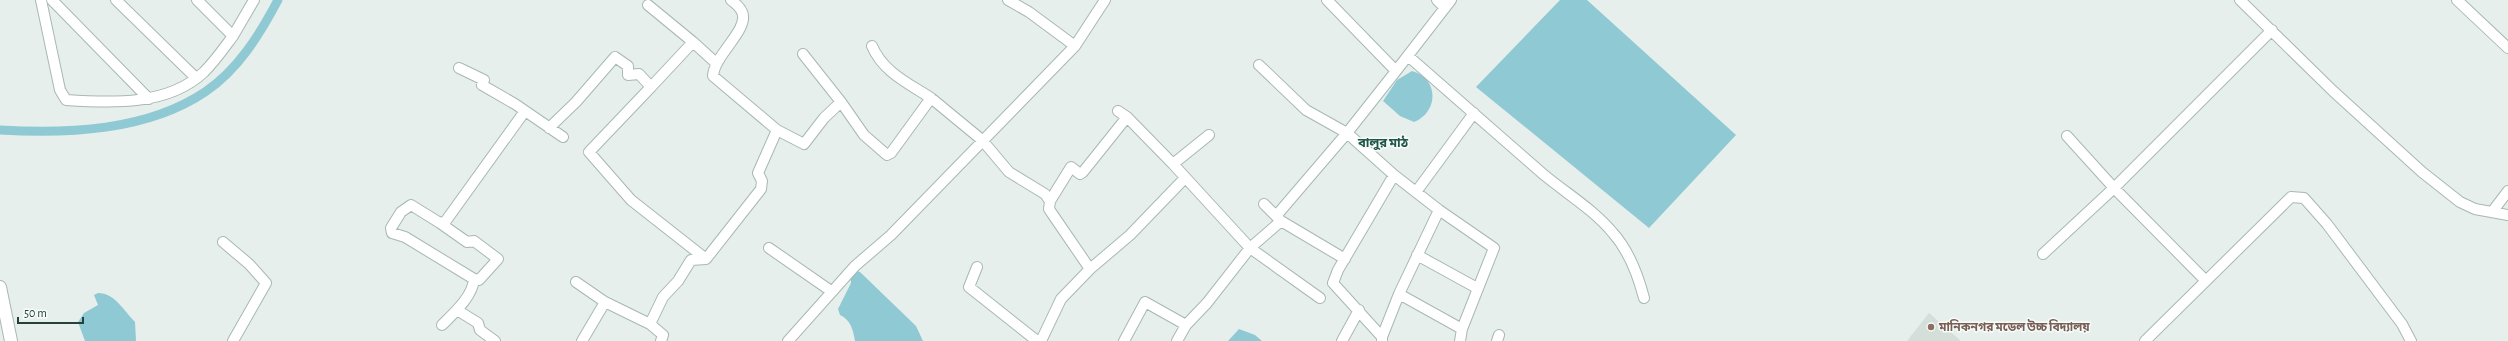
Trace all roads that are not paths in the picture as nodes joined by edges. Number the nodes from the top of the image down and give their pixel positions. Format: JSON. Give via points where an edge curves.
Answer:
{"nodes":[{"id":1,"x":41,"y":0,"type":"edge"},
{"id":2,"x":52,"y":0,"type":"edge"},
{"id":3,"x":116,"y":0,"type":"edge"},
{"id":4,"x":197,"y":0,"type":"edge"},
{"id":5,"x":254,"y":0,"type":"edge"},
{"id":6,"x":731,"y":0,"type":"edge"},
{"id":7,"x":1008,"y":0,"type":"edge"},
{"id":8,"x":1106,"y":0,"type":"edge"},
{"id":9,"x":1327,"y":0,"type":"edge"},
{"id":10,"x":1437,"y":0,"type":"edge"},
{"id":11,"x":2240,"y":0,"type":"edge"},
{"id":12,"x":2457,"y":0,"type":"edge"},
{"id":13,"x":1448,"y":4,"type":"edge"},
{"id":14,"x":648,"y":5,"type":"dead end"},
{"id":15,"x":2272,"y":30,"type":"junction"},
{"id":16,"x":233,"y":36,"type":"junction"},
{"id":17,"x":693,"y":42,"type":"junction"},
{"id":18,"x":872,"y":46,"type":"dead end"},
{"id":19,"x":1075,"y":46,"type":"junction"},
{"id":20,"x":2508,"y":48,"type":"edge"},
{"id":21,"x":803,"y":54,"type":"dead end"},
{"id":22,"x":1408,"y":56,"type":"junction"},
{"id":23,"x":716,"y":63,"type":"junction"},
{"id":24,"x":1259,"y":65,"type":"dead end"},
{"id":25,"x":459,"y":68,"type":"dead end"},
{"id":26,"x":1396,"y":71,"type":"junction"},
{"id":27,"x":196,"y":78,"type":"junction"},
{"id":28,"x":651,"y":88,"type":"junction"},
{"id":29,"x":931,"y":98,"type":"junction"},
{"id":30,"x":149,"y":99,"type":"junction"},
{"id":31,"x":841,"y":102,"type":"junction"},
{"id":32,"x":525,"y":111,"type":"junction"},
{"id":33,"x":1118,"y":111,"type":"dead end"},
{"id":34,"x":1474,"y":113,"type":"junction"},
{"id":35,"x":1127,"y":117,"type":"junction"},
{"id":36,"x":549,"y":128,"type":"junction"},
{"id":37,"x":777,"y":130,"type":"junction"},
{"id":38,"x":1347,"y":133,"type":"junction"},
{"id":39,"x":1209,"y":135,"type":"dead end"},
{"id":40,"x":2067,"y":136,"type":"dead end"},
{"id":41,"x":563,"y":137,"type":"dead end"},
{"id":42,"x":982,"y":140,"type":"junction"},
{"id":43,"x":1173,"y":164,"type":"junction"},
{"id":44,"x":1394,"y":175,"type":"junction"},
{"id":45,"x":1186,"y":178,"type":"junction"},
{"id":46,"x":2114,"y":188,"type":"junction"},
{"id":47,"x":2508,"y":191,"type":"edge"},
{"id":48,"x":1416,"y":192,"type":"junction"},
{"id":49,"x":1050,"y":201,"type":"junction"},
{"id":50,"x":1264,"y":204,"type":"dead end"},
{"id":51,"x":1438,"y":210,"type":"junction"},
{"id":52,"x":2492,"y":212,"type":"junction"},
{"id":53,"x":2508,"y":215,"type":"edge"},
{"id":54,"x":1279,"y":218,"type":"junction"},
{"id":55,"x":440,"y":223,"type":"junction"},
{"id":56,"x":223,"y":242,"type":"dead end"},
{"id":57,"x":770,"y":248,"type":"dead end"},
{"id":58,"x":1250,"y":248,"type":"junction"},
{"id":59,"x":2043,"y":254,"type":"dead end"},
{"id":60,"x":1417,"y":256,"type":"junction"},
{"id":61,"x":706,"y":259,"type":"junction"},
{"id":62,"x":1345,"y":259,"type":"junction"},
{"id":63,"x":977,"y":267,"type":"dead end"},
{"id":64,"x":1090,"y":270,"type":"junction"},
{"id":65,"x":474,"y":279,"type":"junction"},
{"id":66,"x":2206,"y":281,"type":"junction"},
{"id":67,"x":576,"y":282,"type":"dead end"},
{"id":68,"x":0,"y":287,"type":"edge"},
{"id":69,"x":1477,"y":288,"type":"junction"},
{"id":70,"x":831,"y":291,"type":"junction"},
{"id":71,"x":1399,"y":294,"type":"junction"},
{"id":72,"x":1320,"y":298,"type":"dead end"},
{"id":73,"x":1644,"y":298,"type":"dead end"},
{"id":74,"x":605,"y":302,"type":"junction"},
{"id":75,"x":457,"y":310,"type":"junction"},
{"id":76,"x":1359,"y":310,"type":"junction"},
{"id":77,"x":650,"y":324,"type":"junction"},
{"id":78,"x":442,"y":325,"type":"dead end"},
{"id":79,"x":1186,"y":325,"type":"junction"},
{"id":80,"x":1462,"y":329,"type":"junction"},
{"id":81,"x":1382,"y":339,"type":"edge"},
{"id":82,"x":11,"y":341,"type":"edge"},
{"id":83,"x":233,"y":341,"type":"edge"},
{"id":84,"x":494,"y":341,"type":"edge"},
{"id":85,"x":582,"y":341,"type":"edge"},
{"id":86,"x":661,"y":341,"type":"edge"},
{"id":87,"x":788,"y":341,"type":"edge"},
{"id":88,"x":1037,"y":341,"type":"edge"},
{"id":89,"x":1041,"y":341,"type":"edge"},
{"id":90,"x":1124,"y":341,"type":"edge"},
{"id":91,"x":1177,"y":341,"type":"edge"},
{"id":92,"x":1342,"y":341,"type":"edge"},
{"id":93,"x":1460,"y":341,"type":"edge"},
{"id":94,"x":2145,"y":341,"type":"edge"},
{"id":95,"x":2411,"y":341,"type":"edge"}],
"edges":[{"from":1,"to":30,"type":"street","via":[[60,90],[66,100],[102,102]]},
{"from":2,"to":30,"type":"street"},
{"from":3,"to":27,"type":"street"},
{"from":4,"to":16,"type":"street"},
{"from":5,"to":16,"type":"street"},
{"from":6,"to":23,"type":"street","via":[[742,10],[743,22]]},
{"from":7,"to":19,"type":"street","via":[[1035,16]]},
{"from":8,"to":19,"type":"street"},
{"from":9,"to":26,"type":"street"},
{"from":10,"to":13,"type":"street"},
{"from":11,"to":15,"type":"street"},
{"from":12,"to":20,"type":"street"},
{"from":13,"to":22,"type":"street"},
{"from":14,"to":17,"type":"street"},
{"from":15,"to":46,"type":"street"},
{"from":15,"to":52,"type":"street","via":[[2333,91],[2422,172],[2460,202],[2476,210]]},
{"from":16,"to":27,"type":"street","via":[[216,59]]},
{"from":17,"to":23,"type":"street"},
{"from":17,"to":28,"type":"street"},
{"from":18,"to":29,"type":"street","via":[[878,58],[896,77]]},
{"from":19,"to":42,"type":"street"},
{"from":21,"to":31,"type":"street"},
{"from":22,"to":26,"type":"street"},
{"from":22,"to":34,"type":"street"},
{"from":23,"to":37,"type":"street","via":[[713,72],[715,79]]},
{"from":24,"to":38,"type":"street","via":[[1306,110]]},
{"from":25,"to":32,"type":"street","via":[[484,80],[482,85]]},
{"from":26,"to":38,"type":"street"},
{"from":27,"to":30,"type":"street"},
{"from":28,"to":36,"type":"street","via":[[639,74],[628,75],[628,66],[615,58]]},
{"from":28,"to":61,"type":"street","via":[[589,152],[631,200]]},
{"from":29,"to":31,"type":"street","via":[[887,155],[864,136]]},
{"from":29,"to":42,"type":"street"},
{"from":31,"to":37,"type":"street","via":[[824,118],[804,144]]},
{"from":32,"to":36,"type":"street"},
{"from":32,"to":55,"type":"street","via":[[446,222]]},
{"from":33,"to":35,"type":"street"},
{"from":34,"to":48,"type":"street"},
{"from":34,"to":73,"type":"street","via":[[1545,175],[1595,214],[1614,233],[1639,277]]},
{"from":35,"to":43,"type":"street"},
{"from":35,"to":49,"type":"street","via":[[1083,172],[1080,174],[1071,166]]},
{"from":36,"to":41,"type":"street"},
{"from":37,"to":61,"type":"street","via":[[758,173],[762,181],[761,189]]},
{"from":38,"to":44,"type":"street"},
{"from":38,"to":54,"type":"street"},
{"from":39,"to":43,"type":"street"},
{"from":40,"to":46,"type":"street"},
{"from":42,"to":49,"type":"street","via":[[1009,172],[1045,194]]},
{"from":42,"to":70,"type":"street","via":[[891,235]]},
{"from":43,"to":45,"type":"street"},
{"from":44,"to":48,"type":"street"},
{"from":44,"to":62,"type":"street"},
{"from":45,"to":58,"type":"street"},
{"from":45,"to":64,"type":"street"},
{"from":46,"to":59,"type":"street"},
{"from":46,"to":66,"type":"street"},
{"from":47,"to":52,"type":"street"},
{"from":48,"to":51,"type":"street"},
{"from":49,"to":64,"type":"street","via":[[1049,208],[1053,215]]},
{"from":50,"to":54,"type":"street"},
{"from":51,"to":60,"type":"street"},
{"from":51,"to":69,"type":"street","via":[[1494,248]]},
{"from":52,"to":53,"type":"street"},
{"from":54,"to":58,"type":"street"},
{"from":54,"to":62,"type":"street"},
{"from":55,"to":65,"type":"street","via":[[467,242],[474,241],[498,259],[479,280]]},
{"from":55,"to":65,"type":"street","via":[[411,206],[401,212],[392,233],[405,237]]},
{"from":56,"to":83,"type":"street","via":[[249,264],[266,283]]},
{"from":57,"to":70,"type":"street"},
{"from":58,"to":72,"type":"street"},
{"from":58,"to":79,"type":"street","via":[[1207,303]]},
{"from":60,"to":69,"type":"street"},
{"from":60,"to":71,"type":"street"},
{"from":61,"to":77,"type":"street","via":[[691,260],[678,281],[663,297]]},
{"from":62,"to":76,"type":"street","via":[[1333,283]]},
{"from":63,"to":88,"type":"street","via":[[969,287]]},
{"from":64,"to":89,"type":"street","via":[[1061,299]]},
{"from":65,"to":75,"type":"street","via":[[474,284]]},
{"from":66,"to":94,"type":"street"},
{"from":66,"to":95,"type":"street","via":[[2291,197],[2304,198],[2327,224],[2393,312]]},
{"from":67,"to":74,"type":"street"},
{"from":68,"to":82,"type":"street"},
{"from":69,"to":80,"type":"street"},
{"from":70,"to":87,"type":"street"},
{"from":71,"to":80,"type":"street"},
{"from":71,"to":81,"type":"street"},
{"from":74,"to":77,"type":"street"},
{"from":74,"to":85,"type":"street"},
{"from":75,"to":78,"type":"street"},
{"from":75,"to":84,"type":"street","via":[[478,323],[480,330]]},
{"from":76,"to":81,"type":"street"},
{"from":76,"to":92,"type":"street"},
{"from":77,"to":86,"type":"street","via":[[664,336]]},
{"from":79,"to":90,"type":"street","via":[[1144,302]]},
{"from":79,"to":91,"type":"street"},
{"from":80,"to":93,"type":"street"}]}
